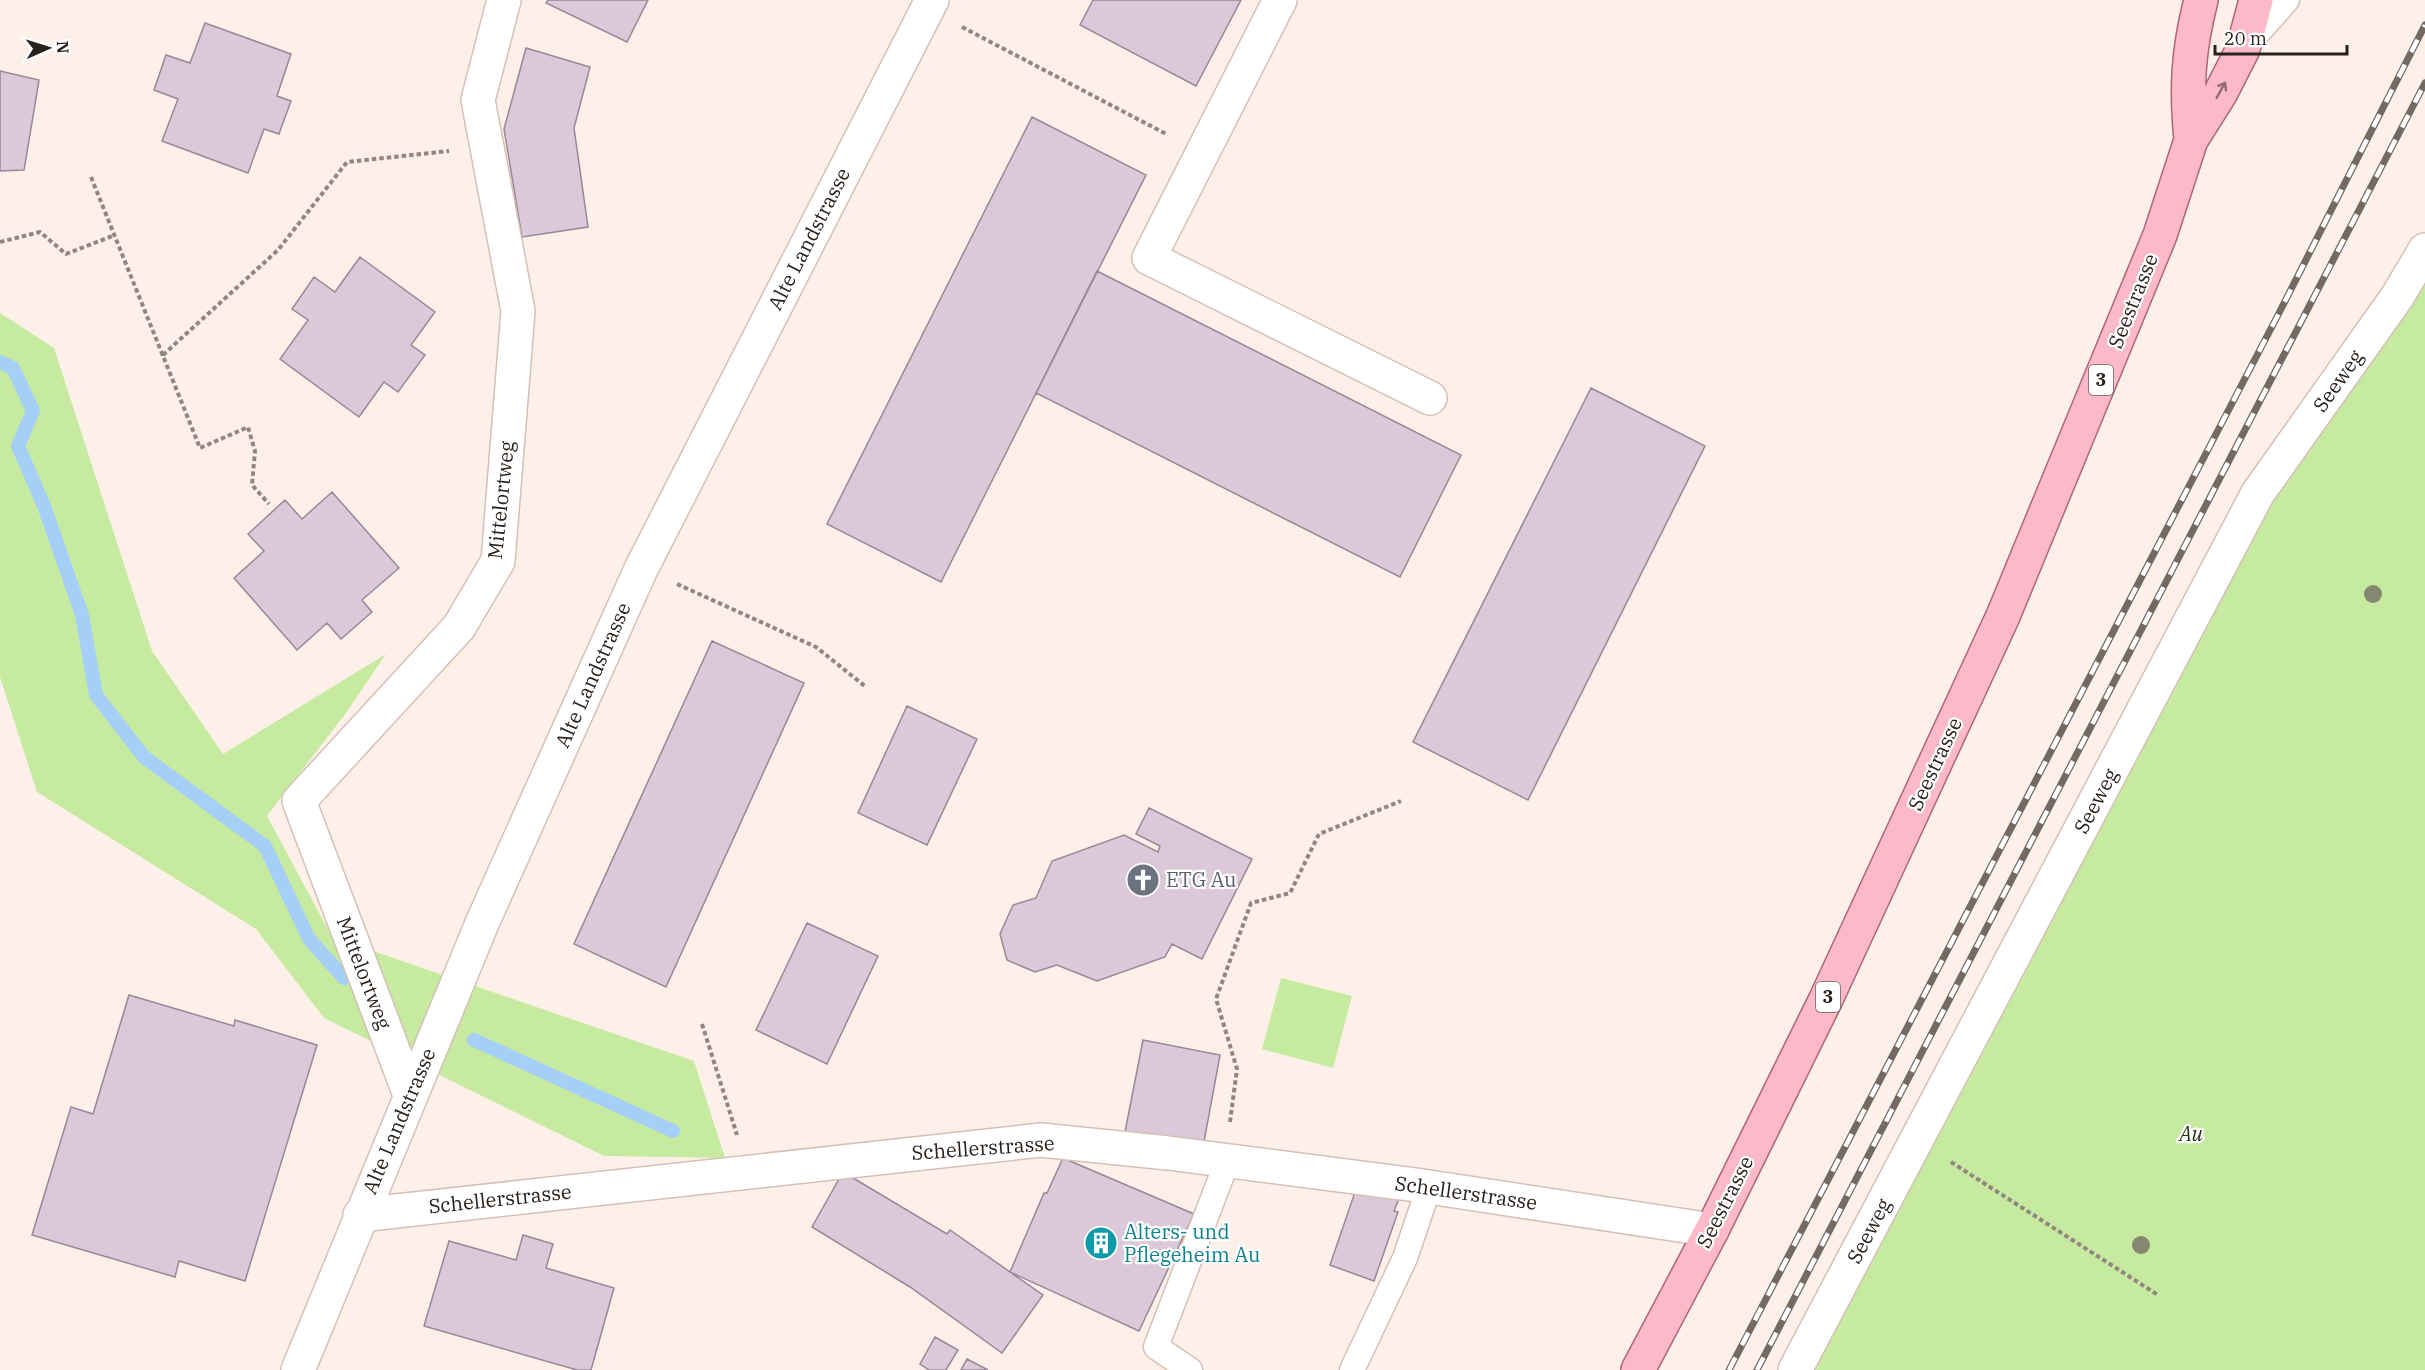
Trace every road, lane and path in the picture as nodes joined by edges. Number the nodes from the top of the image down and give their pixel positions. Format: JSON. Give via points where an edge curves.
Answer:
{"nodes":[{"id":1,"x":504,"y":0,"type":"edge"},
{"id":2,"x":932,"y":0,"type":"edge"},
{"id":3,"x":1280,"y":0,"type":"edge"},
{"id":4,"x":2201,"y":0,"type":"edge"},
{"id":5,"x":2256,"y":0,"type":"edge"},
{"id":6,"x":2287,"y":0,"type":"edge"},
{"id":7,"x":960,"y":26,"type":"dead end"},
{"id":8,"x":2243,"y":49,"type":"junction"},
{"id":9,"x":2191,"y":140,"type":"junction"},
{"id":10,"x":486,"y":147,"type":"junction"},
{"id":11,"x":1203,"y":153,"type":"junction"},
{"id":12,"x":91,"y":177,"type":"dead end"},
{"id":13,"x":115,"y":235,"type":"junction"},
{"id":14,"x":0,"y":242,"type":"edge"},
{"id":15,"x":2425,"y":250,"type":"edge"},
{"id":16,"x":163,"y":354,"type":"junction"},
{"id":17,"x":1430,"y":398,"type":"dead end"},
{"id":18,"x":269,"y":504,"type":"dead end"},
{"id":19,"x":676,"y":584,"type":"dead end"},
{"id":20,"x":866,"y":687,"type":"dead end"},
{"id":21,"x":1401,"y":801,"type":"dead end"},
{"id":22,"x":702,"y":1024,"type":"dead end"},
{"id":23,"x":410,"y":1095,"type":"junction"},
{"id":24,"x":1921,"y":1131,"type":"junction"},
{"id":25,"x":1225,"y":1160,"type":"junction"},
{"id":26,"x":748,"y":1172,"type":"junction"},
{"id":27,"x":1429,"y":1187,"type":"junction"},
{"id":28,"x":360,"y":1215,"type":"junction"},
{"id":29,"x":1712,"y":1230,"type":"junction"},
{"id":30,"x":2158,"y":1294,"type":"dead end"},
{"id":31,"x":298,"y":1370,"type":"edge"},
{"id":32,"x":1190,"y":1370,"type":"edge"},
{"id":33,"x":1352,"y":1370,"type":"edge"},
{"id":34,"x":1638,"y":1370,"type":"edge"},
{"id":35,"x":1796,"y":1370,"type":"edge"}],
"edges":[{"from":1,"to":10,"type":"street","name":"Mittelortweg","via":[[478,100]]},
{"from":2,"to":23,"type":"street","name":"Alte Landstrasse","via":[[658,532],[483,921]]},
{"from":3,"to":11,"type":"street"},
{"from":4,"to":9,"type":"main road","name":"Seestrasse","number":"3","via":[[2192,33],[2186,89]]},
{"from":5,"to":8,"type":"main road","name":"Seestrasse","number":"3"},
{"from":6,"to":8,"type":"lane"},
{"from":7,"to":11,"type":"path"},
{"from":9,"to":8,"type":"main road","name":"Seestrasse","number":"3","one_way":true},
{"from":9,"to":29,"type":"main road","name":"Seestrasse","number":"3","via":[[2160,235],[2003,616],[1826,999]]},
{"from":10,"to":16,"type":"path","via":[[347,162],[278,250]]},
{"from":10,"to":23,"type":"street","name":"Mittelortweg","via":[[518,311],[498,561],[459,627],[299,801]]},
{"from":11,"to":17,"type":"street","via":[[1149,258]]},
{"from":12,"to":13,"type":"path"},
{"from":13,"to":14,"type":"path","via":[[66,254],[40,232]]},
{"from":13,"to":16,"type":"path"},
{"from":15,"to":24,"type":"street","name":"Seeweg","via":[[2397,297],[2258,493]]},
{"from":16,"to":18,"type":"path","via":[[200,448],[249,427],[255,451],[252,485]]},
{"from":19,"to":20,"type":"path","via":[[816,647]]},
{"from":21,"to":25,"type":"path","via":[[1319,834],[1290,893],[1251,903],[1216,999],[1238,1069]]},
{"from":22,"to":26,"type":"path"},
{"from":23,"to":28,"type":"street","name":"Alte Landstrasse"},
{"from":24,"to":30,"type":"path","via":[[1946,1159]]},
{"from":24,"to":35,"type":"street","name":"Seeweg"},
{"from":25,"to":26,"type":"street","name":"Schellerstrasse","via":[[1041,1140]]},
{"from":25,"to":27,"type":"street","name":"Schellerstrasse"},
{"from":25,"to":32,"type":"lane","via":[[1156,1347]]},
{"from":26,"to":28,"type":"street","name":"Schellerstrasse"},
{"from":27,"to":29,"type":"street","name":"Schellerstrasse"},
{"from":27,"to":33,"type":"lane","via":[[1405,1258]]},
{"from":28,"to":31,"type":"street","name":"Alte Landstrasse"},
{"from":29,"to":34,"type":"main road","name":"Seestrasse","number":"3"}]}
